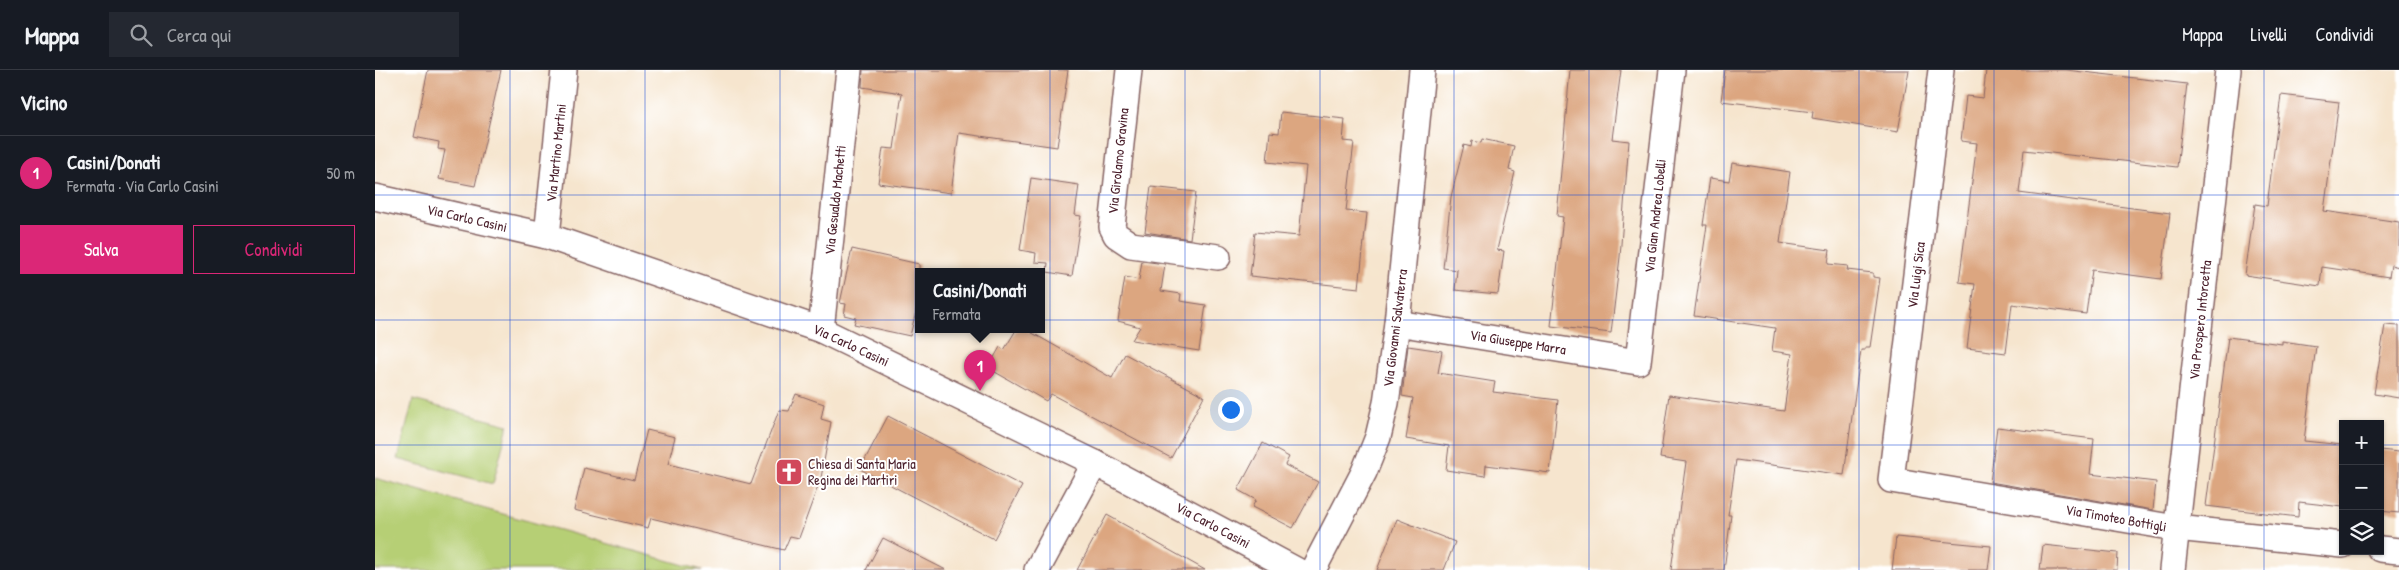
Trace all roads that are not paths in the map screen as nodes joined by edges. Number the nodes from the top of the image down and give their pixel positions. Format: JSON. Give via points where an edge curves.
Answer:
{"nodes":[{"id":1,"x":564,"y":70,"type":"edge"},
{"id":2,"x":849,"y":70,"type":"edge"},
{"id":3,"x":1129,"y":70,"type":"edge"},
{"id":4,"x":1422,"y":70,"type":"edge"},
{"id":5,"x":1671,"y":70,"type":"edge"},
{"id":6,"x":1941,"y":70,"type":"edge"},
{"id":7,"x":2228,"y":70,"type":"edge"},
{"id":8,"x":375,"y":197,"type":"edge"},
{"id":9,"x":547,"y":236,"type":"junction"},
{"id":10,"x":1218,"y":257,"type":"dead end"},
{"id":11,"x":1397,"y":323,"type":"junction"},
{"id":12,"x":821,"y":330,"type":"junction"},
{"id":13,"x":1638,"y":362,"type":"joint"},
{"id":14,"x":1095,"y":462,"type":"junction"},
{"id":15,"x":1891,"y":480,"type":"joint"},
{"id":16,"x":2177,"y":528,"type":"junction"},
{"id":17,"x":2339,"y":545,"type":"edge"},
{"id":18,"x":2384,"y":549,"type":"edge"},
{"id":19,"x":2399,"y":550,"type":"edge"},
{"id":20,"x":1037,"y":570,"type":"edge"},
{"id":21,"x":1296,"y":570,"type":"edge"},
{"id":22,"x":1313,"y":570,"type":"edge"},
{"id":23,"x":2172,"y":570,"type":"edge"}],
"edges":[{"from":1,"to":9,"type":"street","name":"Via Martino Martini"},
{"from":2,"to":12,"type":"street","name":"Via Gesualdo Machetti"},
{"from":3,"to":10,"type":"street","name":"Via Girolamo Gravina","via":[[1112,227],[1116,235],[1131,245]]},
{"from":4,"to":11,"type":"street","name":"Via Giovanni Salvaterra"},
{"from":5,"to":13,"type":"street","name":"Via Gian Andrea Lobelli"},
{"from":6,"to":15,"type":"street","name":"Via Luigi Sica"},
{"from":7,"to":16,"type":"street","name":"Via Prospero Intorcetta"},
{"from":8,"to":9,"type":"street","name":"Via Carlo Casini"},
{"from":9,"to":12,"type":"street","name":"Via Carlo Casini"},
{"from":11,"to":13,"type":"street","name":"Via Giuseppe Marra"},
{"from":11,"to":22,"type":"street","name":"Via Giovanni Salvaterra","via":[[1378,437],[1355,490]]},
{"from":12,"to":14,"type":"street","name":"Via Carlo Casini"},
{"from":14,"to":20,"type":"street"},
{"from":14,"to":21,"type":"street","name":"Via Carlo Casini"},
{"from":15,"to":16,"type":"street","name":"Via Timoteo Bottigli"},
{"from":16,"to":17,"type":"street","name":"Via Timoteo Bottigli"},
{"from":16,"to":23,"type":"street","name":"Via Prospero Intorcetta"},
{"from":18,"to":19,"type":"street"}]}
